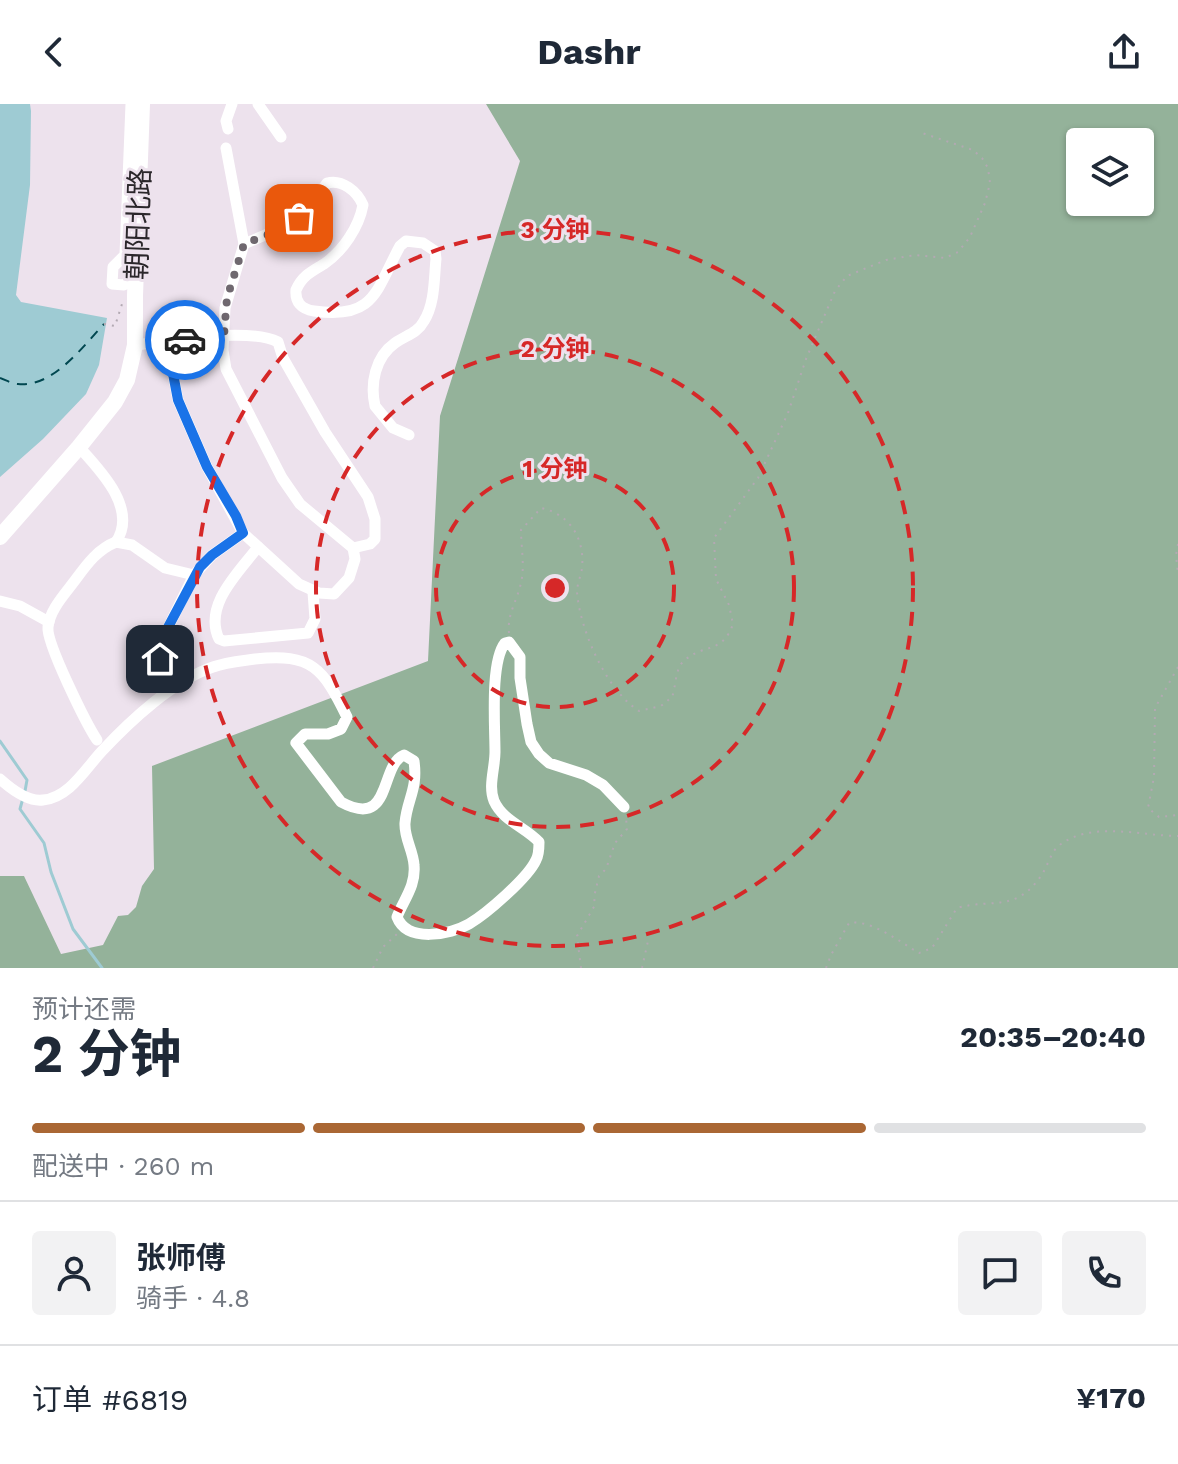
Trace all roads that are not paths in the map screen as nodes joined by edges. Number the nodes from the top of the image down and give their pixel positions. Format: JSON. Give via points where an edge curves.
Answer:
{"nodes":[{"id":1,"x":131,"y":104,"type":"edge"},
{"id":2,"x":142,"y":104,"type":"edge"},
{"id":3,"x":232,"y":104,"type":"edge"},
{"id":4,"x":258,"y":104,"type":"edge"},
{"id":5,"x":228,"y":129,"type":"dead end"},
{"id":6,"x":281,"y":137,"type":"dead end"},
{"id":7,"x":226,"y":148,"type":"dead end"},
{"id":8,"x":244,"y":244,"type":"junction"},
{"id":9,"x":136,"y":274,"type":"junction"},
{"id":10,"x":224,"y":335,"type":"junction"},
{"id":11,"x":167,"y":342,"type":"junction"},
{"id":12,"x":135,"y":345,"type":"junction"},
{"id":13,"x":409,"y":435,"type":"dead end"},
{"id":14,"x":79,"y":447,"type":"junction"},
{"id":15,"x":243,"y":533,"type":"junction"},
{"id":16,"x":0,"y":537,"type":"edge"},
{"id":17,"x":116,"y":542,"type":"junction"},
{"id":18,"x":258,"y":547,"type":"junction"},
{"id":19,"x":353,"y":548,"type":"junction"},
{"id":20,"x":194,"y":575,"type":"junction"},
{"id":21,"x":313,"y":592,"type":"junction"},
{"id":22,"x":0,"y":601,"type":"edge"},
{"id":23,"x":49,"y":622,"type":"junction"},
{"id":24,"x":165,"y":676,"type":"dead end"},
{"id":25,"x":97,"y":740,"type":"dead end"},
{"id":26,"x":0,"y":779,"type":"edge"},
{"id":27,"x":624,"y":807,"type":"road end"}],
"edges":[{"from":1,"to":9,"type":"street","via":[[125,255],[113,267],[112,284],[124,285]]},
{"from":2,"to":9,"type":"main road","name":"朝阳北路"},
{"from":3,"to":5,"type":"street"},
{"from":4,"to":6,"type":"street"},
{"from":7,"to":8,"type":"street"},
{"from":8,"to":10,"type":"street","via":[[227,298]]},
{"from":8,"to":13,"type":"street","via":[[291,224],[327,183],[350,188],[363,205],[357,225],[296,290],[301,306],[339,314],[378,290],[406,241],[435,251],[427,316],[418,330],[388,349],[375,376],[375,406],[393,428]]},
{"from":9,"to":12,"type":"main road","name":"朝阳北路"},
{"from":10,"to":11,"type":"street"},
{"from":10,"to":19,"type":"street","via":[[226,369],[282,478],[307,511]]},
{"from":10,"to":19,"type":"street","via":[[278,342],[320,423],[368,497],[375,539]]},
{"from":11,"to":12,"type":"street"},
{"from":11,"to":15,"type":"street","via":[[178,400]]},
{"from":12,"to":14,"type":"main road","name":"朝阳北路","via":[[127,380],[115,402]]},
{"from":14,"to":16,"type":"main road","name":"朝阳北路"},
{"from":14,"to":17,"type":"street","via":[[103,473],[123,512]]},
{"from":15,"to":18,"type":"street"},
{"from":15,"to":20,"type":"street"},
{"from":17,"to":20,"type":"street","via":[[132,545],[165,568]]},
{"from":17,"to":23,"type":"street","via":[[91,559]]},
{"from":18,"to":21,"type":"street"},
{"from":18,"to":21,"type":"street","via":[[220,599],[219,639],[308,633],[315,619]]},
{"from":19,"to":21,"type":"street","via":[[353,570],[344,585],[334,594]]},
{"from":20,"to":24,"type":"street","via":[[162,640]]},
{"from":22,"to":23,"type":"street"},
{"from":23,"to":25,"type":"street","via":[[50,643]]},
{"from":26,"to":27,"type":"street","via":[[15,791],[43,800],[70,788],[115,738],[194,675],[240,661],[301,661],[325,676],[347,717],[341,729],[305,734],[296,743],[341,802],[361,809],[369,806],[386,789],[398,757],[414,761],[415,791],[405,819],[414,876],[397,917],[418,934],[454,930],[506,894],[536,862],[539,842],[505,817],[492,797],[496,676],[501,648],[509,642],[520,657],[527,724],[539,754],[603,785]]}]}
